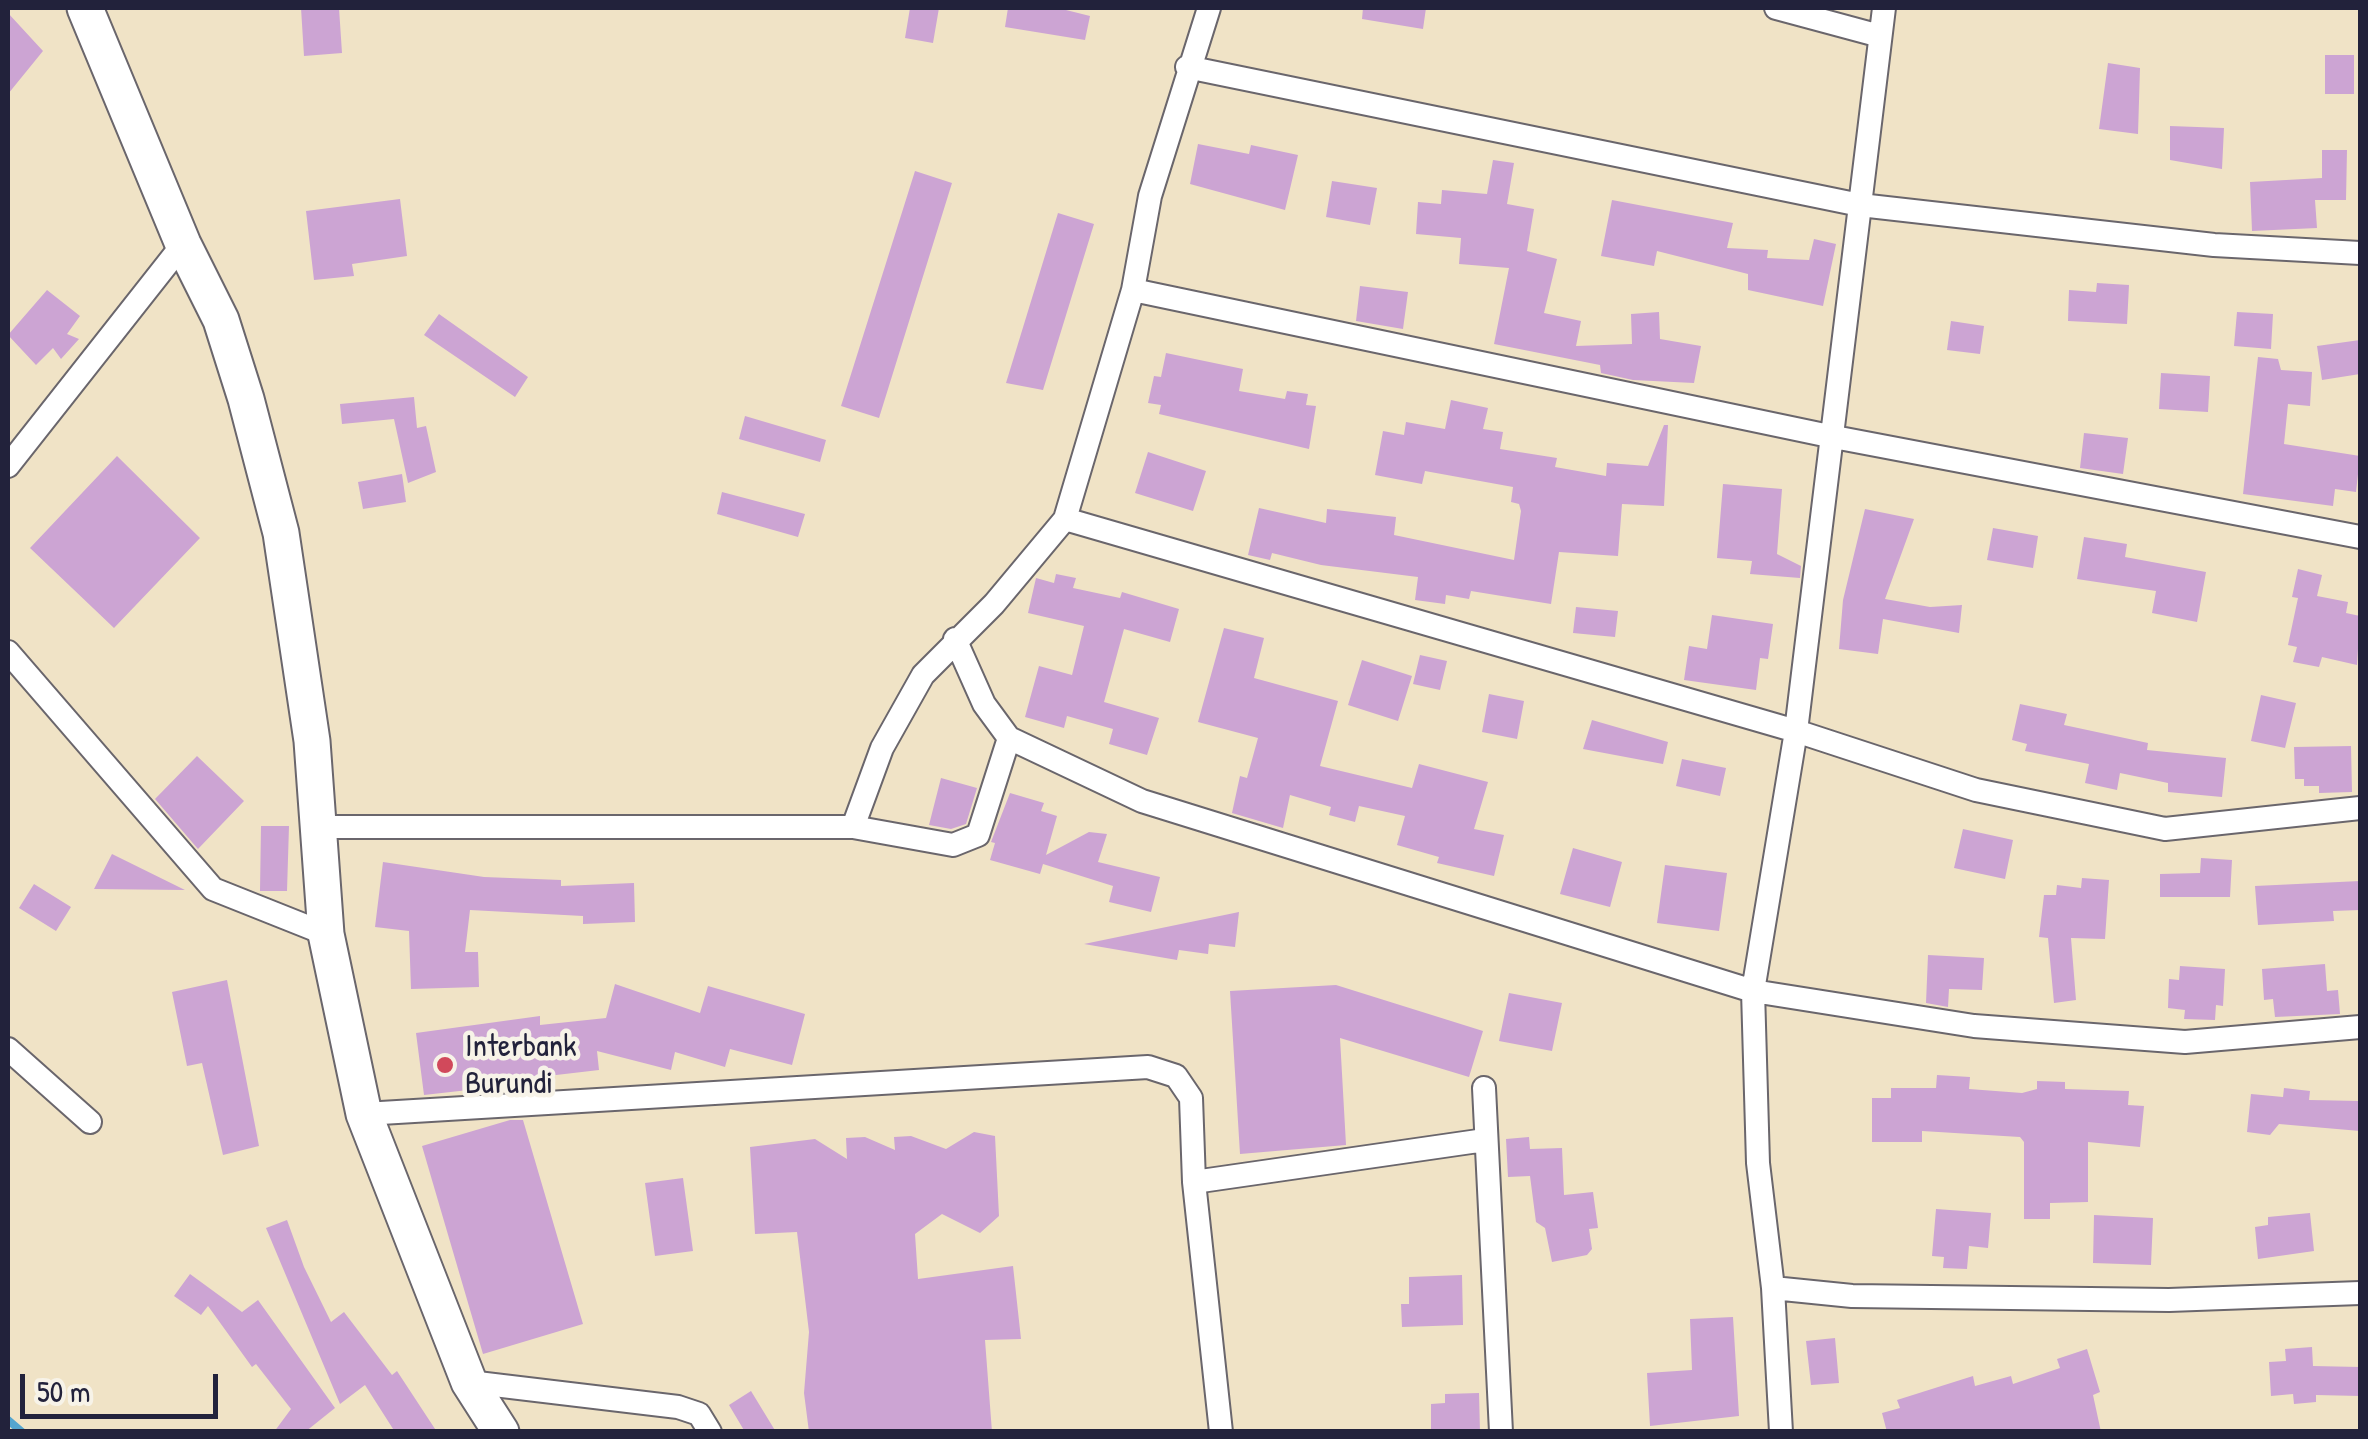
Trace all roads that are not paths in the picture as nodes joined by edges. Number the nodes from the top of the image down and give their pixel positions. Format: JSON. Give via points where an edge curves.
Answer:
{"nodes":[{"id":1,"x":85,"y":8,"type":"edge"},
{"id":2,"x":1208,"y":8,"type":"edge"},
{"id":3,"x":1776,"y":8,"type":"edge"},
{"id":4,"x":1884,"y":8,"type":"edge"},
{"id":5,"x":1880,"y":36,"type":"junction"},
{"id":6,"x":1186,"y":67,"type":"junction"},
{"id":7,"x":1860,"y":205,"type":"junction"},
{"id":8,"x":183,"y":244,"type":"junction"},
{"id":9,"x":2360,"y":254,"type":"edge"},
{"id":10,"x":1134,"y":290,"type":"junction"},
{"id":11,"x":1834,"y":437,"type":"junction"},
{"id":12,"x":8,"y":466,"type":"edge"},
{"id":13,"x":1065,"y":519,"type":"junction"},
{"id":14,"x":2360,"y":536,"type":"edge"},
{"id":15,"x":954,"y":639,"type":"junction"},
{"id":16,"x":8,"y":652,"type":"edge"},
{"id":17,"x":1796,"y":731,"type":"junction"},
{"id":18,"x":1009,"y":738,"type":"junction"},
{"id":19,"x":2360,"y":808,"type":"edge"},
{"id":20,"x":318,"y":827,"type":"junction"},
{"id":21,"x":854,"y":827,"type":"junction"},
{"id":22,"x":326,"y":934,"type":"junction"},
{"id":23,"x":1753,"y":991,"type":"junction"},
{"id":24,"x":2360,"y":1027,"type":"edge"},
{"id":25,"x":8,"y":1048,"type":"edge"},
{"id":26,"x":1484,"y":1088,"type":"dead end"},
{"id":27,"x":364,"y":1114,"type":"junction"},
{"id":28,"x":90,"y":1122,"type":"dead end"},
{"id":29,"x":1485,"y":1140,"type":"junction"},
{"id":30,"x":1194,"y":1182,"type":"junction"},
{"id":31,"x":1773,"y":1288,"type":"junction"},
{"id":32,"x":2360,"y":1293,"type":"edge"},
{"id":33,"x":468,"y":1382,"type":"junction"},
{"id":34,"x":500,"y":1432,"type":"edge"},
{"id":35,"x":710,"y":1432,"type":"edge"},
{"id":36,"x":1222,"y":1432,"type":"edge"},
{"id":37,"x":1501,"y":1432,"type":"edge"},
{"id":38,"x":1780,"y":1432,"type":"edge"}],
"edges":[{"from":1,"to":8,"type":"main road"},
{"from":2,"to":6,"type":"street"},
{"from":3,"to":5,"type":"street"},
{"from":4,"to":5,"type":"street"},
{"from":5,"to":7,"type":"street"},
{"from":6,"to":7,"type":"street"},
{"from":6,"to":10,"type":"street","via":[[1150,196]]},
{"from":7,"to":9,"type":"street","via":[[2214,245]]},
{"from":7,"to":11,"type":"street"},
{"from":8,"to":12,"type":"street"},
{"from":8,"to":20,"type":"main road","via":[[220,320],[281,533]]},
{"from":10,"to":11,"type":"street"},
{"from":10,"to":13,"type":"street"},
{"from":11,"to":14,"type":"street"},
{"from":11,"to":17,"type":"street"},
{"from":13,"to":15,"type":"street","via":[[994,604]]},
{"from":13,"to":17,"type":"street"},
{"from":15,"to":18,"type":"street","via":[[984,704]]},
{"from":15,"to":21,"type":"street","via":[[923,675],[882,748]]},
{"from":16,"to":22,"type":"street","via":[[213,890]]},
{"from":17,"to":19,"type":"street","via":[[1976,790],[2165,829]]},
{"from":17,"to":23,"type":"street"},
{"from":18,"to":21,"type":"street","via":[[978,834],[952,845]]},
{"from":18,"to":23,"type":"street","via":[[1142,801]]},
{"from":20,"to":21,"type":"street"},
{"from":20,"to":22,"type":"main road"},
{"from":22,"to":27,"type":"main road"},
{"from":23,"to":24,"type":"street","via":[[1974,1026],[2185,1042]]},
{"from":23,"to":31,"type":"street","via":[[1758,1163]]},
{"from":25,"to":28,"type":"street"},
{"from":26,"to":29,"type":"street"},
{"from":27,"to":30,"type":"street","via":[[1148,1067],[1176,1076],[1191,1098]]},
{"from":27,"to":33,"type":"main road"},
{"from":29,"to":30,"type":"street"},
{"from":29,"to":37,"type":"street"},
{"from":30,"to":36,"type":"street"},
{"from":31,"to":32,"type":"street","via":[[1852,1296],[2110,1299]]},
{"from":31,"to":38,"type":"street"},
{"from":33,"to":34,"type":"main road"},
{"from":33,"to":35,"type":"street","via":[[678,1407],[698,1414]]}]}
